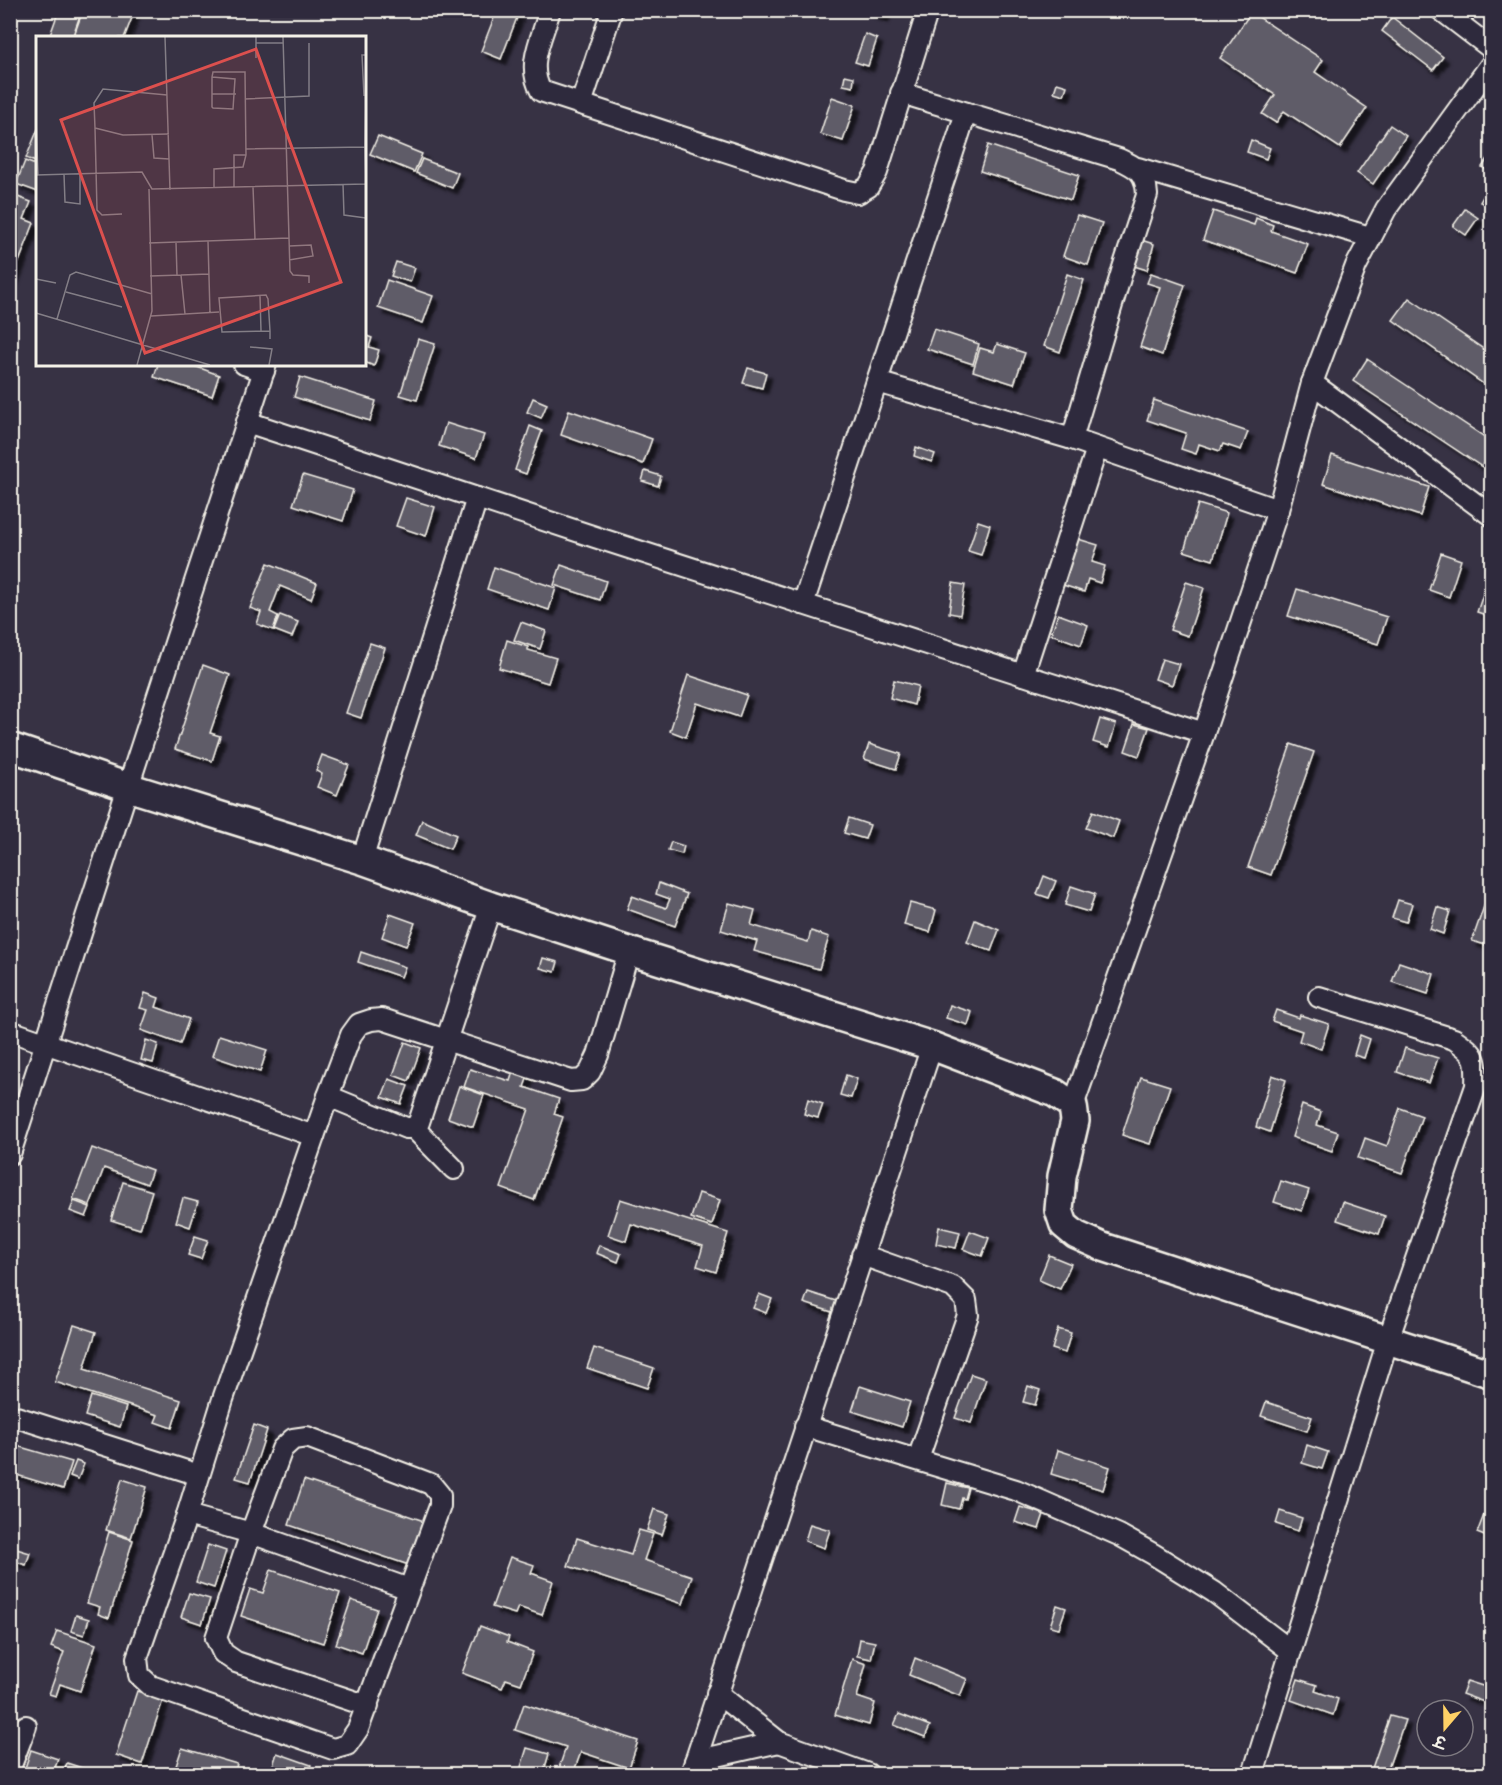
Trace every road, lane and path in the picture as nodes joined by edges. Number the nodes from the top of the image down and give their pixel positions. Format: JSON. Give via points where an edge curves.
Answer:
{"nodes":[{"id":1,"x":550,"y":10,"type":"edge"},
{"id":2,"x":612,"y":10,"type":"edge"},
{"id":3,"x":928,"y":10,"type":"edge"},
{"id":4,"x":1441,"y":10,"type":"edge"},
{"id":5,"x":1491,"y":49,"type":"edge"},
{"id":6,"x":1491,"y":63,"type":"edge"},
{"id":7,"x":901,"y":93,"type":"junction"},
{"id":8,"x":581,"y":104,"type":"junction"},
{"id":9,"x":966,"y":113,"type":"junction"},
{"id":10,"x":1138,"y":168,"type":"junction"},
{"id":11,"x":1370,"y":237,"type":"junction"},
{"id":12,"x":265,"y":368,"type":"edge"},
{"id":13,"x":878,"y":382,"type":"junction"},
{"id":14,"x":1312,"y":383,"type":"junction"},
{"id":15,"x":247,"y":422,"type":"junction"},
{"id":16,"x":1072,"y":439,"type":"junction"},
{"id":17,"x":1097,"y":448,"type":"junction"},
{"id":18,"x":477,"y":498,"type":"junction"},
{"id":19,"x":1278,"y":510,"type":"junction"},
{"id":20,"x":1491,"y":516,"type":"edge"},
{"id":21,"x":803,"y":604,"type":"junction"},
{"id":22,"x":1023,"y":675,"type":"junction"},
{"id":23,"x":1204,"y":733,"type":"junction"},
{"id":24,"x":10,"y":747,"type":"edge"},
{"id":25,"x":128,"y":787,"type":"junction"},
{"id":26,"x":362,"y":860,"type":"junction"},
{"id":27,"x":491,"y":906,"type":"junction"},
{"id":28,"x":629,"y":951,"type":"junction"},
{"id":29,"x":1319,"y":997,"type":"dead end"},
{"id":30,"x":10,"y":1031,"type":"edge"},
{"id":31,"x":447,"y":1039,"type":"junction"},
{"id":32,"x":47,"y":1043,"type":"junction"},
{"id":33,"x":932,"y":1046,"type":"junction"},
{"id":34,"x":328,"y":1096,"type":"junction"},
{"id":35,"x":1073,"y":1106,"type":"junction"},
{"id":36,"x":414,"y":1128,"type":"junction"},
{"id":37,"x":314,"y":1136,"type":"junction"},
{"id":38,"x":10,"y":1154,"type":"edge"},
{"id":39,"x":454,"y":1170,"type":"dead end"},
{"id":40,"x":862,"y":1255,"type":"junction"},
{"id":41,"x":1389,"y":1340,"type":"junction"},
{"id":42,"x":1491,"y":1374,"type":"edge"},
{"id":43,"x":10,"y":1415,"type":"edge"},
{"id":44,"x":806,"y":1426,"type":"junction"},
{"id":45,"x":918,"y":1459,"type":"junction"},
{"id":46,"x":199,"y":1474,"type":"junction"},
{"id":47,"x":187,"y":1515,"type":"junction"},
{"id":48,"x":250,"y":1533,"type":"junction"},
{"id":49,"x":409,"y":1589,"type":"junction"},
{"id":50,"x":1291,"y":1652,"type":"junction"},
{"id":51,"x":717,"y":1693,"type":"junction"},
{"id":52,"x":368,"y":1706,"type":"junction"},
{"id":53,"x":26,"y":1726,"type":"dead end"},
{"id":54,"x":779,"y":1742,"type":"junction"},
{"id":55,"x":10,"y":1768,"type":"edge"},
{"id":56,"x":693,"y":1768,"type":"edge"},
{"id":57,"x":868,"y":1774,"type":"edge"},
{"id":58,"x":1253,"y":1774,"type":"edge"}],
"edges":[{"from":1,"to":8,"type":"street","via":[[533,63],[535,80],[541,91]]},
{"from":2,"to":8,"type":"street"},
{"from":3,"to":7,"type":"street"},
{"from":4,"to":5,"type":"street"},
{"from":6,"to":11,"type":"street","via":[[1386,208]]},
{"from":7,"to":8,"type":"street","via":[[876,172],[868,187],[858,193]]},
{"from":7,"to":9,"type":"street"},
{"from":9,"to":10,"type":"street"},
{"from":9,"to":13,"type":"street"},
{"from":10,"to":11,"type":"street"},
{"from":10,"to":16,"type":"street","via":[[1147,195]]},
{"from":11,"to":14,"type":"street"},
{"from":12,"to":15,"type":"street"},
{"from":13,"to":16,"type":"street"},
{"from":13,"to":21,"type":"street"},
{"from":14,"to":19,"type":"street"},
{"from":14,"to":20,"type":"street"},
{"from":15,"to":18,"type":"street"},
{"from":15,"to":25,"type":"street"},
{"from":16,"to":17,"type":"street"},
{"from":17,"to":19,"type":"street"},
{"from":17,"to":22,"type":"street"},
{"from":18,"to":21,"type":"street"},
{"from":18,"to":26,"type":"street"},
{"from":19,"to":23,"type":"street"},
{"from":21,"to":22,"type":"street"},
{"from":22,"to":23,"type":"street"},
{"from":23,"to":35,"type":"street"},
{"from":24,"to":25,"type":"street"},
{"from":25,"to":26,"type":"street"},
{"from":25,"to":32,"type":"street"},
{"from":26,"to":27,"type":"street"},
{"from":27,"to":28,"type":"street"},
{"from":27,"to":31,"type":"street"},
{"from":28,"to":31,"type":"street","via":[[598,1055],[582,1080],[571,1081]]},
{"from":28,"to":33,"type":"street"},
{"from":29,"to":41,"type":"street","via":[[1454,1039],[1470,1050],[1476,1064],[1476,1086]]},
{"from":30,"to":32,"type":"street"},
{"from":31,"to":34,"type":"street","via":[[382,1019],[359,1024]]},
{"from":31,"to":36,"type":"street"},
{"from":32,"to":37,"type":"street"},
{"from":32,"to":38,"type":"street"},
{"from":33,"to":35,"type":"street","via":[[1054,1093]]},
{"from":33,"to":40,"type":"street"},
{"from":34,"to":36,"type":"street"},
{"from":34,"to":37,"type":"street"},
{"from":35,"to":41,"type":"street","via":[[1075,1121],[1062,1176],[1059,1210],[1064,1225],[1076,1235]]},
{"from":36,"to":39,"type":"street"},
{"from":37,"to":46,"type":"street"},
{"from":40,"to":44,"type":"street"},
{"from":40,"to":45,"type":"street","via":[[952,1287],[966,1300],[968,1315]]},
{"from":41,"to":42,"type":"street"},
{"from":41,"to":50,"type":"street"},
{"from":43,"to":46,"type":"street"},
{"from":44,"to":45,"type":"street"},
{"from":44,"to":51,"type":"street"},
{"from":45,"to":50,"type":"street","via":[[1016,1490],[1119,1535],[1214,1592]]},
{"from":46,"to":47,"type":"street"},
{"from":47,"to":48,"type":"street"},
{"from":47,"to":52,"type":"street","via":[[137,1658],[139,1675],[151,1686],[333,1749],[347,1745]]},
{"from":48,"to":49,"type":"street"},
{"from":48,"to":49,"type":"street","via":[[282,1449],[293,1439],[307,1437],[431,1484],[440,1495],[440,1506]]},
{"from":48,"to":52,"type":"street","via":[[216,1638],[223,1653],[236,1662]]},
{"from":49,"to":52,"type":"street"},
{"from":50,"to":58,"type":"street"},
{"from":51,"to":54,"type":"street"},
{"from":51,"to":56,"type":"street"},
{"from":53,"to":55,"type":"street"},
{"from":54,"to":56,"type":"street"},
{"from":54,"to":57,"type":"street"}]}
